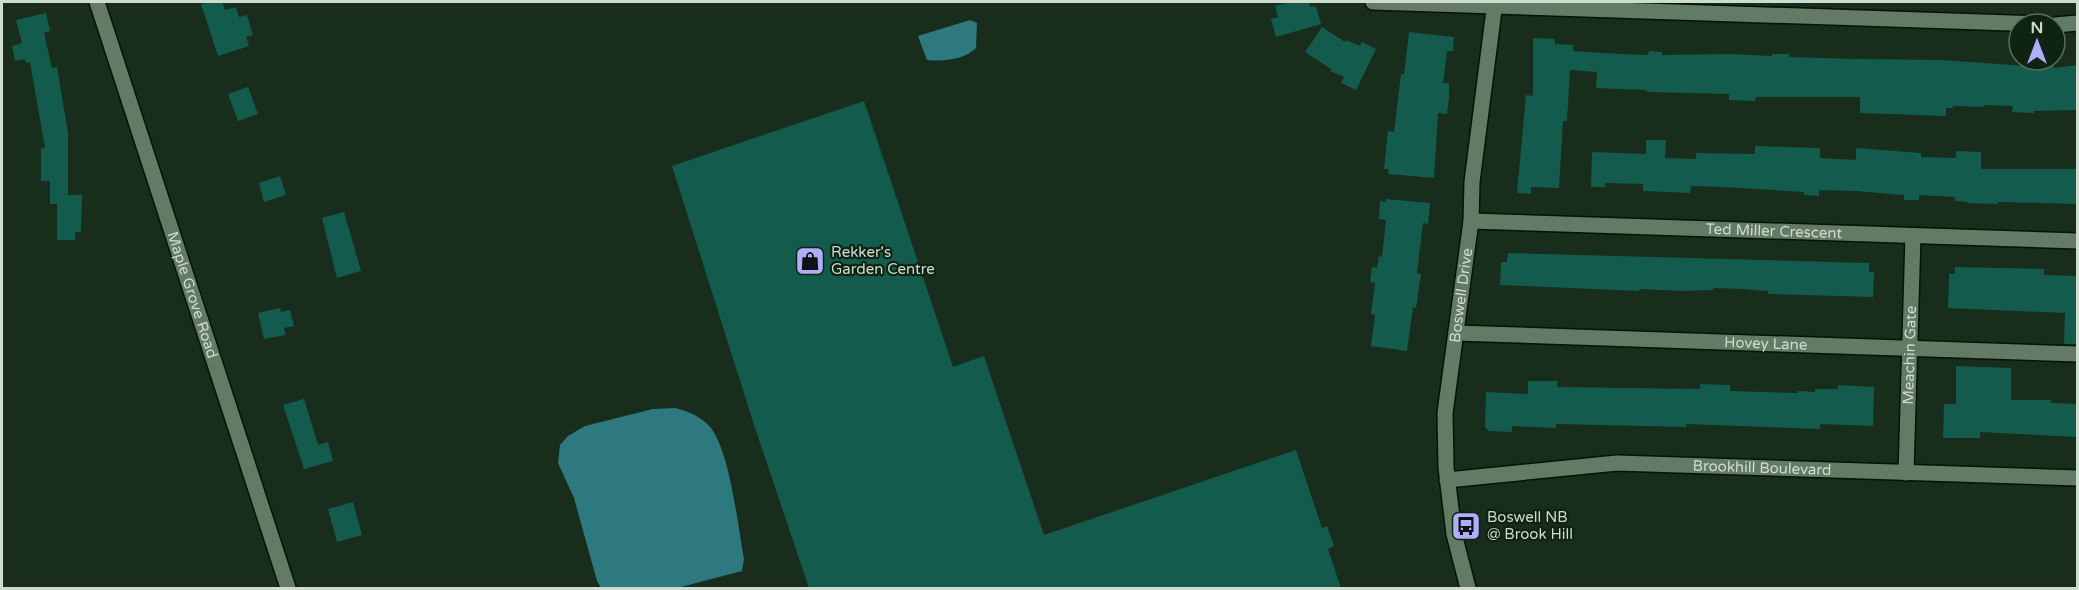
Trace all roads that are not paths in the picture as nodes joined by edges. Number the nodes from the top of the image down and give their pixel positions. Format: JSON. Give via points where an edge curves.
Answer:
{"nodes":[{"id":1,"x":97,"y":2,"type":"edge"},
{"id":2,"x":1373,"y":2,"type":"edge"},
{"id":3,"x":1495,"y":4,"type":"edge"},
{"id":4,"x":2007,"y":23,"type":"edge"},
{"id":5,"x":1472,"y":221,"type":"junction"},
{"id":6,"x":1913,"y":236,"type":"junction"},
{"id":7,"x":2078,"y":241,"type":"edge"},
{"id":8,"x":1456,"y":333,"type":"junction"},
{"id":9,"x":1910,"y":349,"type":"junction"},
{"id":10,"x":2078,"y":354,"type":"edge"},
{"id":11,"x":1906,"y":472,"type":"junction"},
{"id":12,"x":2078,"y":478,"type":"edge"},
{"id":13,"x":1448,"y":480,"type":"junction"},
{"id":14,"x":288,"y":588,"type":"edge"},
{"id":15,"x":1468,"y":588,"type":"edge"}],
"edges":[{"from":1,"to":14,"type":"street","name":"Maple Grove Road"},
{"from":2,"to":3,"type":"street"},
{"from":3,"to":4,"type":"street"},
{"from":3,"to":5,"type":"street","name":"Boswell Drive","via":[[1472,182]]},
{"from":5,"to":6,"type":"street","name":"Ted Miller Crescent"},
{"from":5,"to":8,"type":"street","name":"Boswell Drive"},
{"from":6,"to":7,"type":"street","name":"Ted Miller Crescent"},
{"from":6,"to":9,"type":"street","name":"Meachin Gate"},
{"from":8,"to":9,"type":"street","name":"Hovey Lane"},
{"from":8,"to":13,"type":"street","name":"Boswell Drive","via":[[1445,412]]},
{"from":9,"to":10,"type":"street","name":"Hovey Lane"},
{"from":9,"to":11,"type":"street","name":"Meachin Gate"},
{"from":11,"to":12,"type":"street","name":"Brookhill Boulevard"},
{"from":11,"to":13,"type":"street","name":"Brookhill Boulevard","via":[[1617,463]]},
{"from":13,"to":15,"type":"street","name":"Boswell Drive","via":[[1454,534]]}]}
